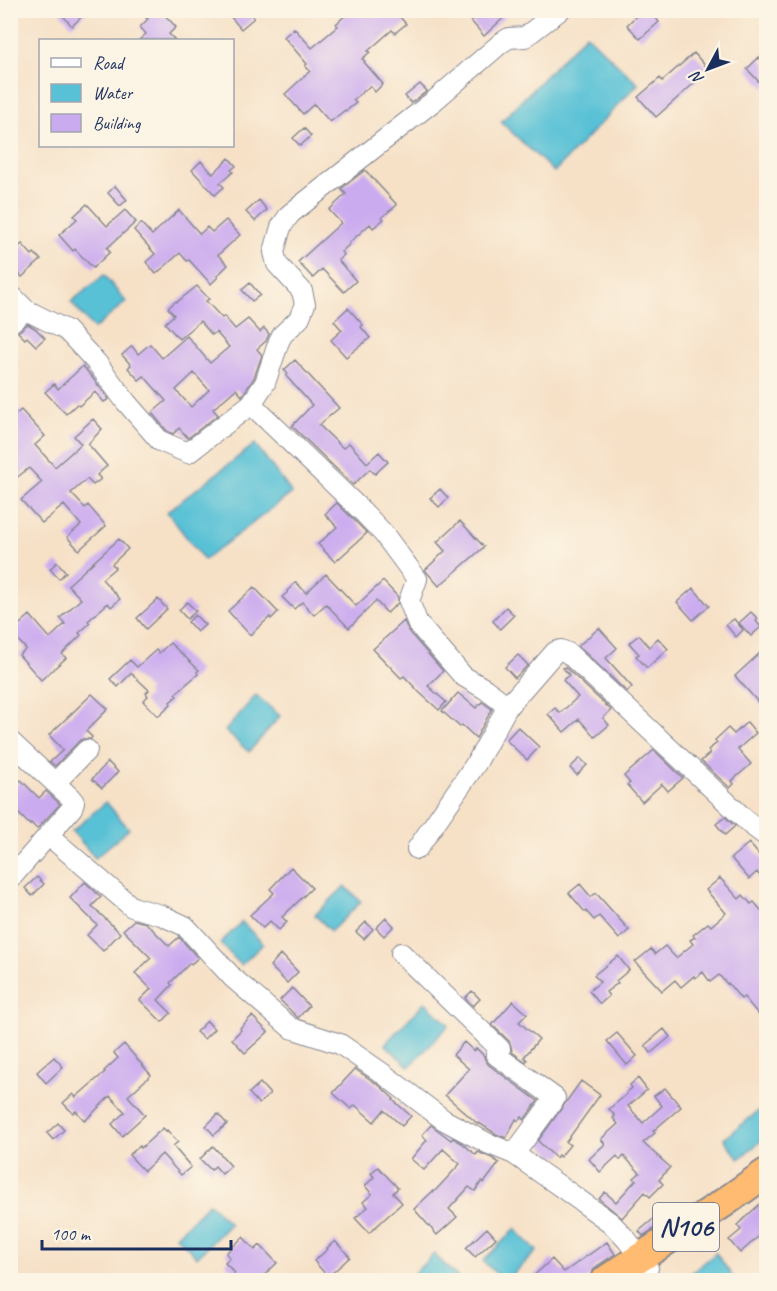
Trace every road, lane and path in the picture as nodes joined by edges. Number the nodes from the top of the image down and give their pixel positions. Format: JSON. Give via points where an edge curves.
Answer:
{"nodes":[{"id":1,"x":560,"y":10,"type":"edge"},
{"id":2,"x":10,"y":294,"type":"edge"},
{"id":3,"x":26,"y":310,"type":"junction"},
{"id":4,"x":10,"y":323,"type":"edge"},
{"id":5,"x":250,"y":404,"type":"junction"},
{"id":6,"x":508,"y":706,"type":"junction"},
{"id":7,"x":10,"y":741,"type":"edge"},
{"id":8,"x":87,"y":750,"type":"dead end"},
{"id":9,"x":55,"y":783,"type":"junction"},
{"id":10,"x":48,"y":835,"type":"junction"},
{"id":11,"x":766,"y":836,"type":"edge"},
{"id":12,"x":417,"y":849,"type":"dead end"},
{"id":13,"x":10,"y":879,"type":"edge"},
{"id":14,"x":400,"y":953,"type":"dead end"},
{"id":15,"x":514,"y":1154,"type":"junction"},
{"id":16,"x":766,"y":1173,"type":"edge"},
{"id":17,"x":766,"y":1189,"type":"edge"},
{"id":18,"x":639,"y":1269,"type":"edge"},
{"id":19,"x":606,"y":1281,"type":"edge"}],
"edges":[{"from":1,"to":5,"type":"street","via":[[525,38],[509,38],[501,43],[290,214],[281,227],[274,252],[277,264],[302,291],[305,304],[299,319],[279,341],[265,382]]},
{"from":2,"to":3,"type":"street"},
{"from":3,"to":4,"type":"street"},
{"from":3,"to":5,"type":"street","via":[[66,330],[160,441],[188,453]]},
{"from":5,"to":6,"type":"street","via":[[383,533],[417,579],[409,601],[418,624],[463,676]]},
{"from":6,"to":11,"type":"street","via":[[555,652],[568,653]]},
{"from":6,"to":12,"type":"street","via":[[477,762]]},
{"from":7,"to":9,"type":"street"},
{"from":8,"to":9,"type":"street"},
{"from":9,"to":10,"type":"street","via":[[74,802]]},
{"from":10,"to":13,"type":"street"},
{"from":10,"to":15,"type":"street","via":[[132,907],[185,926],[233,978],[291,1028],[340,1044],[444,1120]]},
{"from":14,"to":15,"type":"street","via":[[500,1049],[496,1054],[555,1098]]},
{"from":15,"to":18,"type":"street","via":[[611,1223],[627,1240]]},
{"from":16,"to":18,"type":"highway","number":"N106"},
{"from":17,"to":18,"type":"highway","number":"N106","via":[[668,1257]]},
{"from":18,"to":19,"type":"highway","number":"N106"}]}
